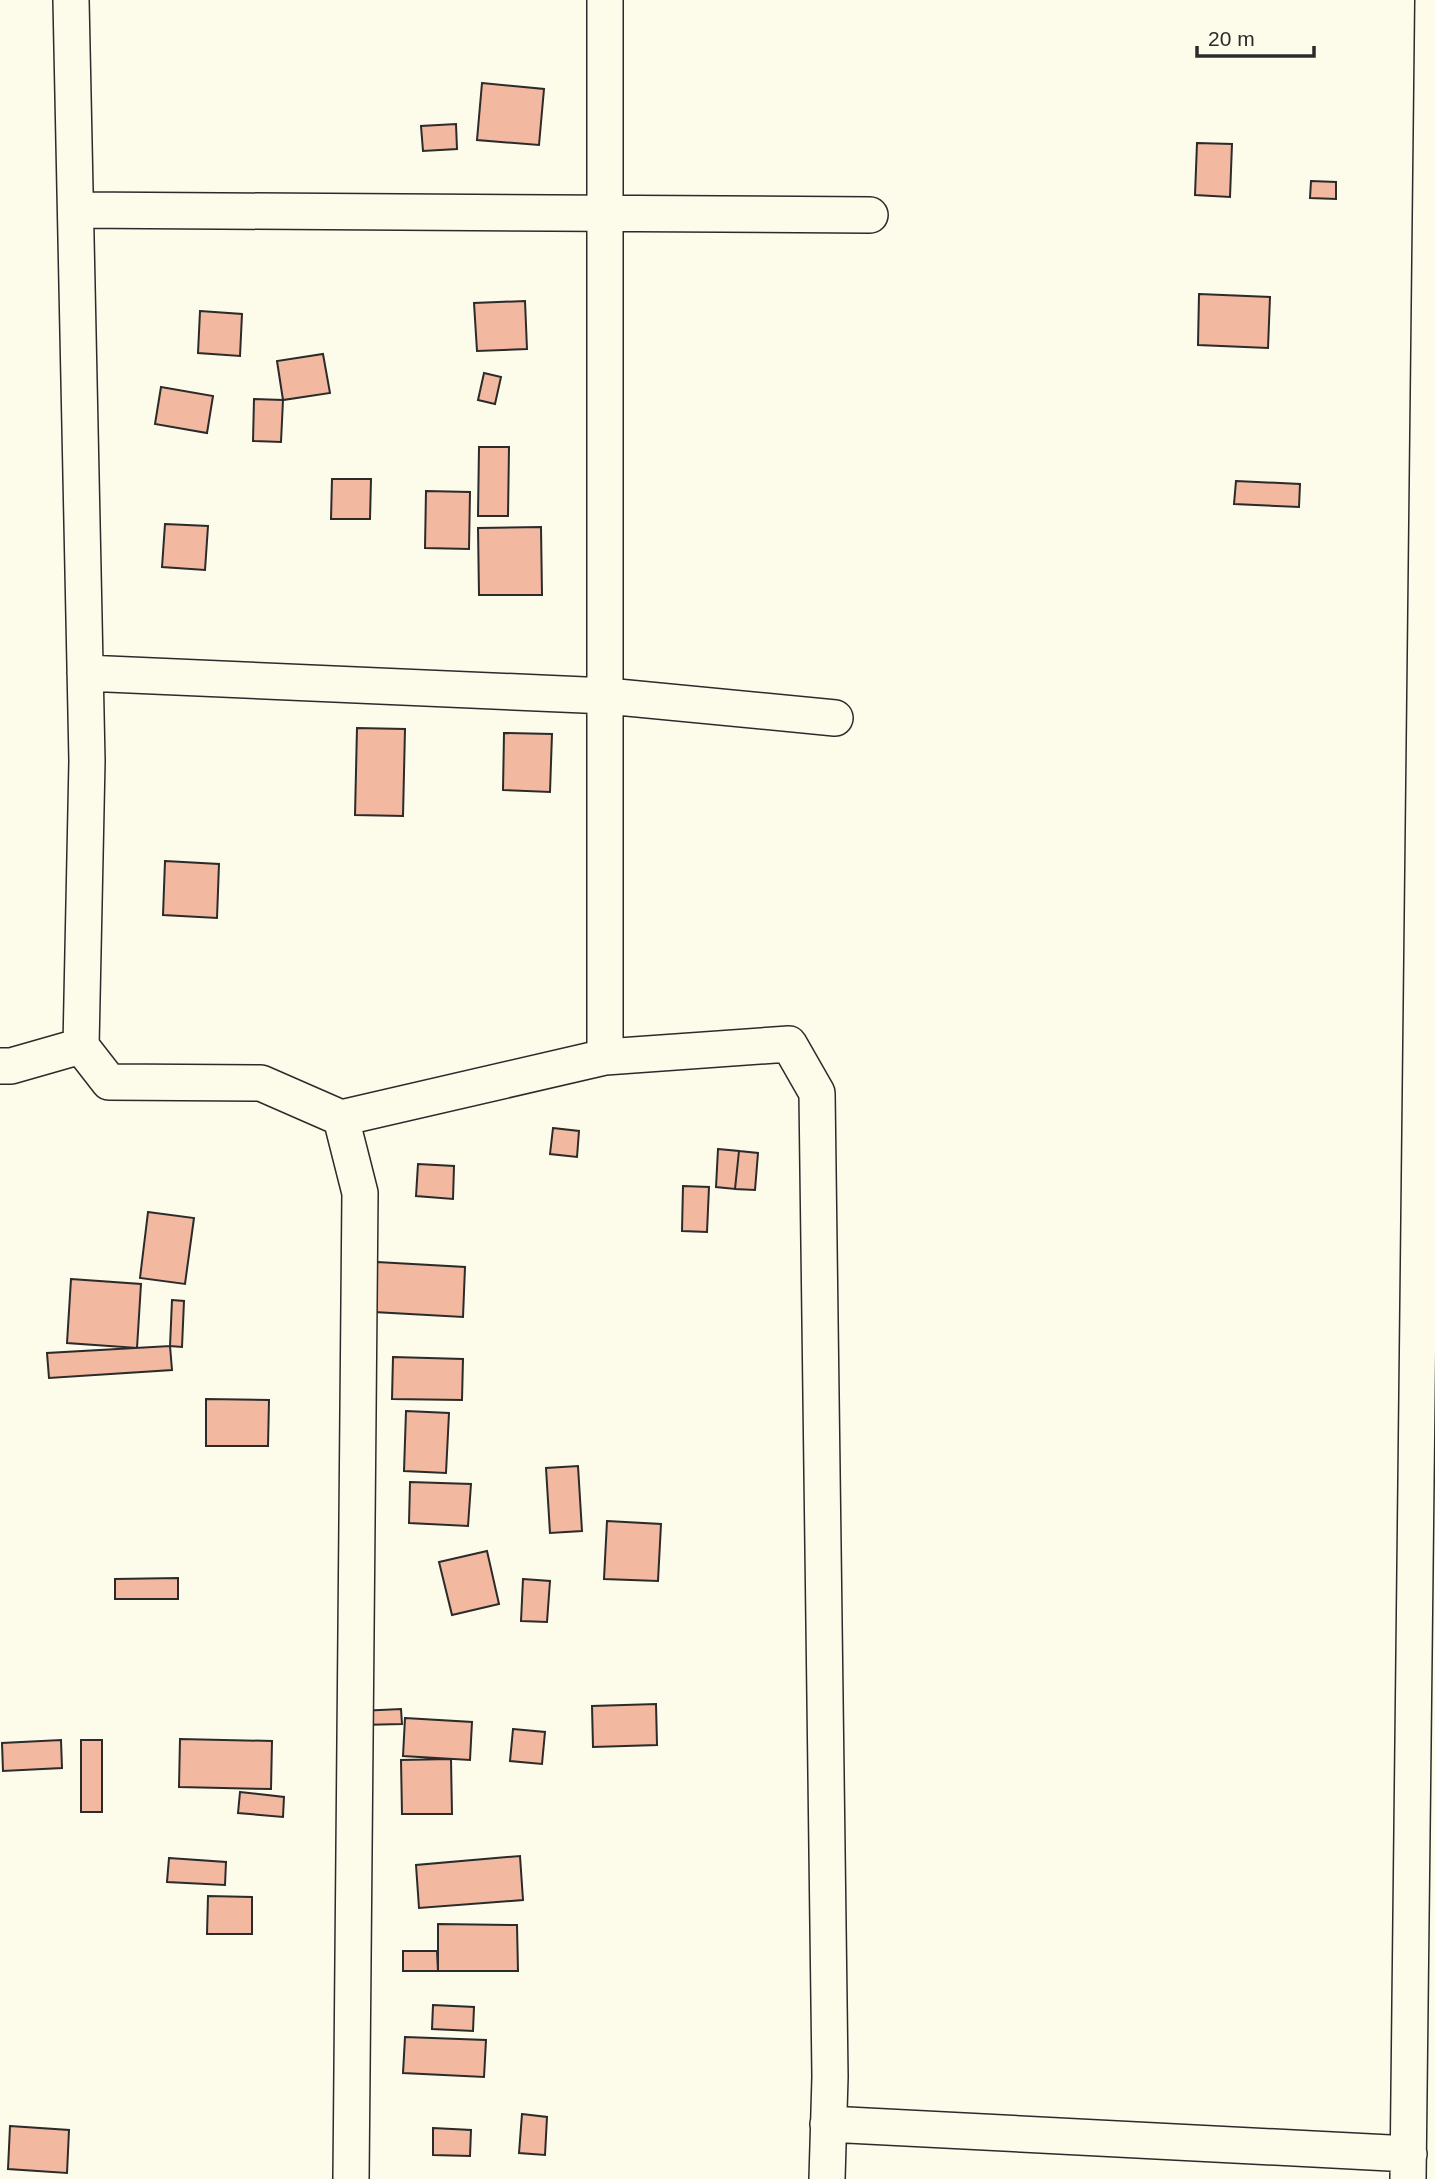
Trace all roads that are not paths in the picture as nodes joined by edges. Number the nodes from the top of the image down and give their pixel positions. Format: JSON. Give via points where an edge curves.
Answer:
{"nodes":[{"id":1,"x":71,"y":0,"type":"edge"},
{"id":2,"x":605,"y":0,"type":"edge"},
{"id":3,"x":1433,"y":0,"type":"edge"},
{"id":4,"x":76,"y":210,"type":"junction"},
{"id":5,"x":606,"y":214,"type":"junction"},
{"id":6,"x":870,"y":215,"type":"dead end"},
{"id":7,"x":85,"y":673,"type":"junction"},
{"id":8,"x":607,"y":696,"type":"junction"},
{"id":9,"x":835,"y":718,"type":"dead end"},
{"id":10,"x":81,"y":1045,"type":"junction"},
{"id":11,"x":604,"y":1057,"type":"junction"},
{"id":12,"x":0,"y":1066,"type":"edge"},
{"id":13,"x":341,"y":1118,"type":"junction"},
{"id":14,"x":828,"y":2124,"type":"junction"},
{"id":15,"x":1415,"y":2162,"type":"edge"},
{"id":16,"x":351,"y":2179,"type":"edge"},
{"id":17,"x":827,"y":2179,"type":"edge"}],
"edges":[{"from":1,"to":4,"type":"street"},
{"from":2,"to":5,"type":"street"},
{"from":3,"to":15,"type":"street"},
{"from":4,"to":5,"type":"street"},
{"from":4,"to":7,"type":"street"},
{"from":5,"to":6,"type":"street"},
{"from":5,"to":8,"type":"street"},
{"from":7,"to":8,"type":"street"},
{"from":7,"to":10,"type":"street"},
{"from":8,"to":9,"type":"street"},
{"from":8,"to":11,"type":"street"},
{"from":10,"to":12,"type":"street"},
{"from":10,"to":13,"type":"street","via":[[109,1082],[261,1083]]},
{"from":11,"to":13,"type":"street"},
{"from":11,"to":14,"type":"street","via":[[789,1044],[817,1093]]},
{"from":13,"to":16,"type":"street","via":[[360,1193]]},
{"from":14,"to":15,"type":"street"},
{"from":14,"to":17,"type":"street"}]}
